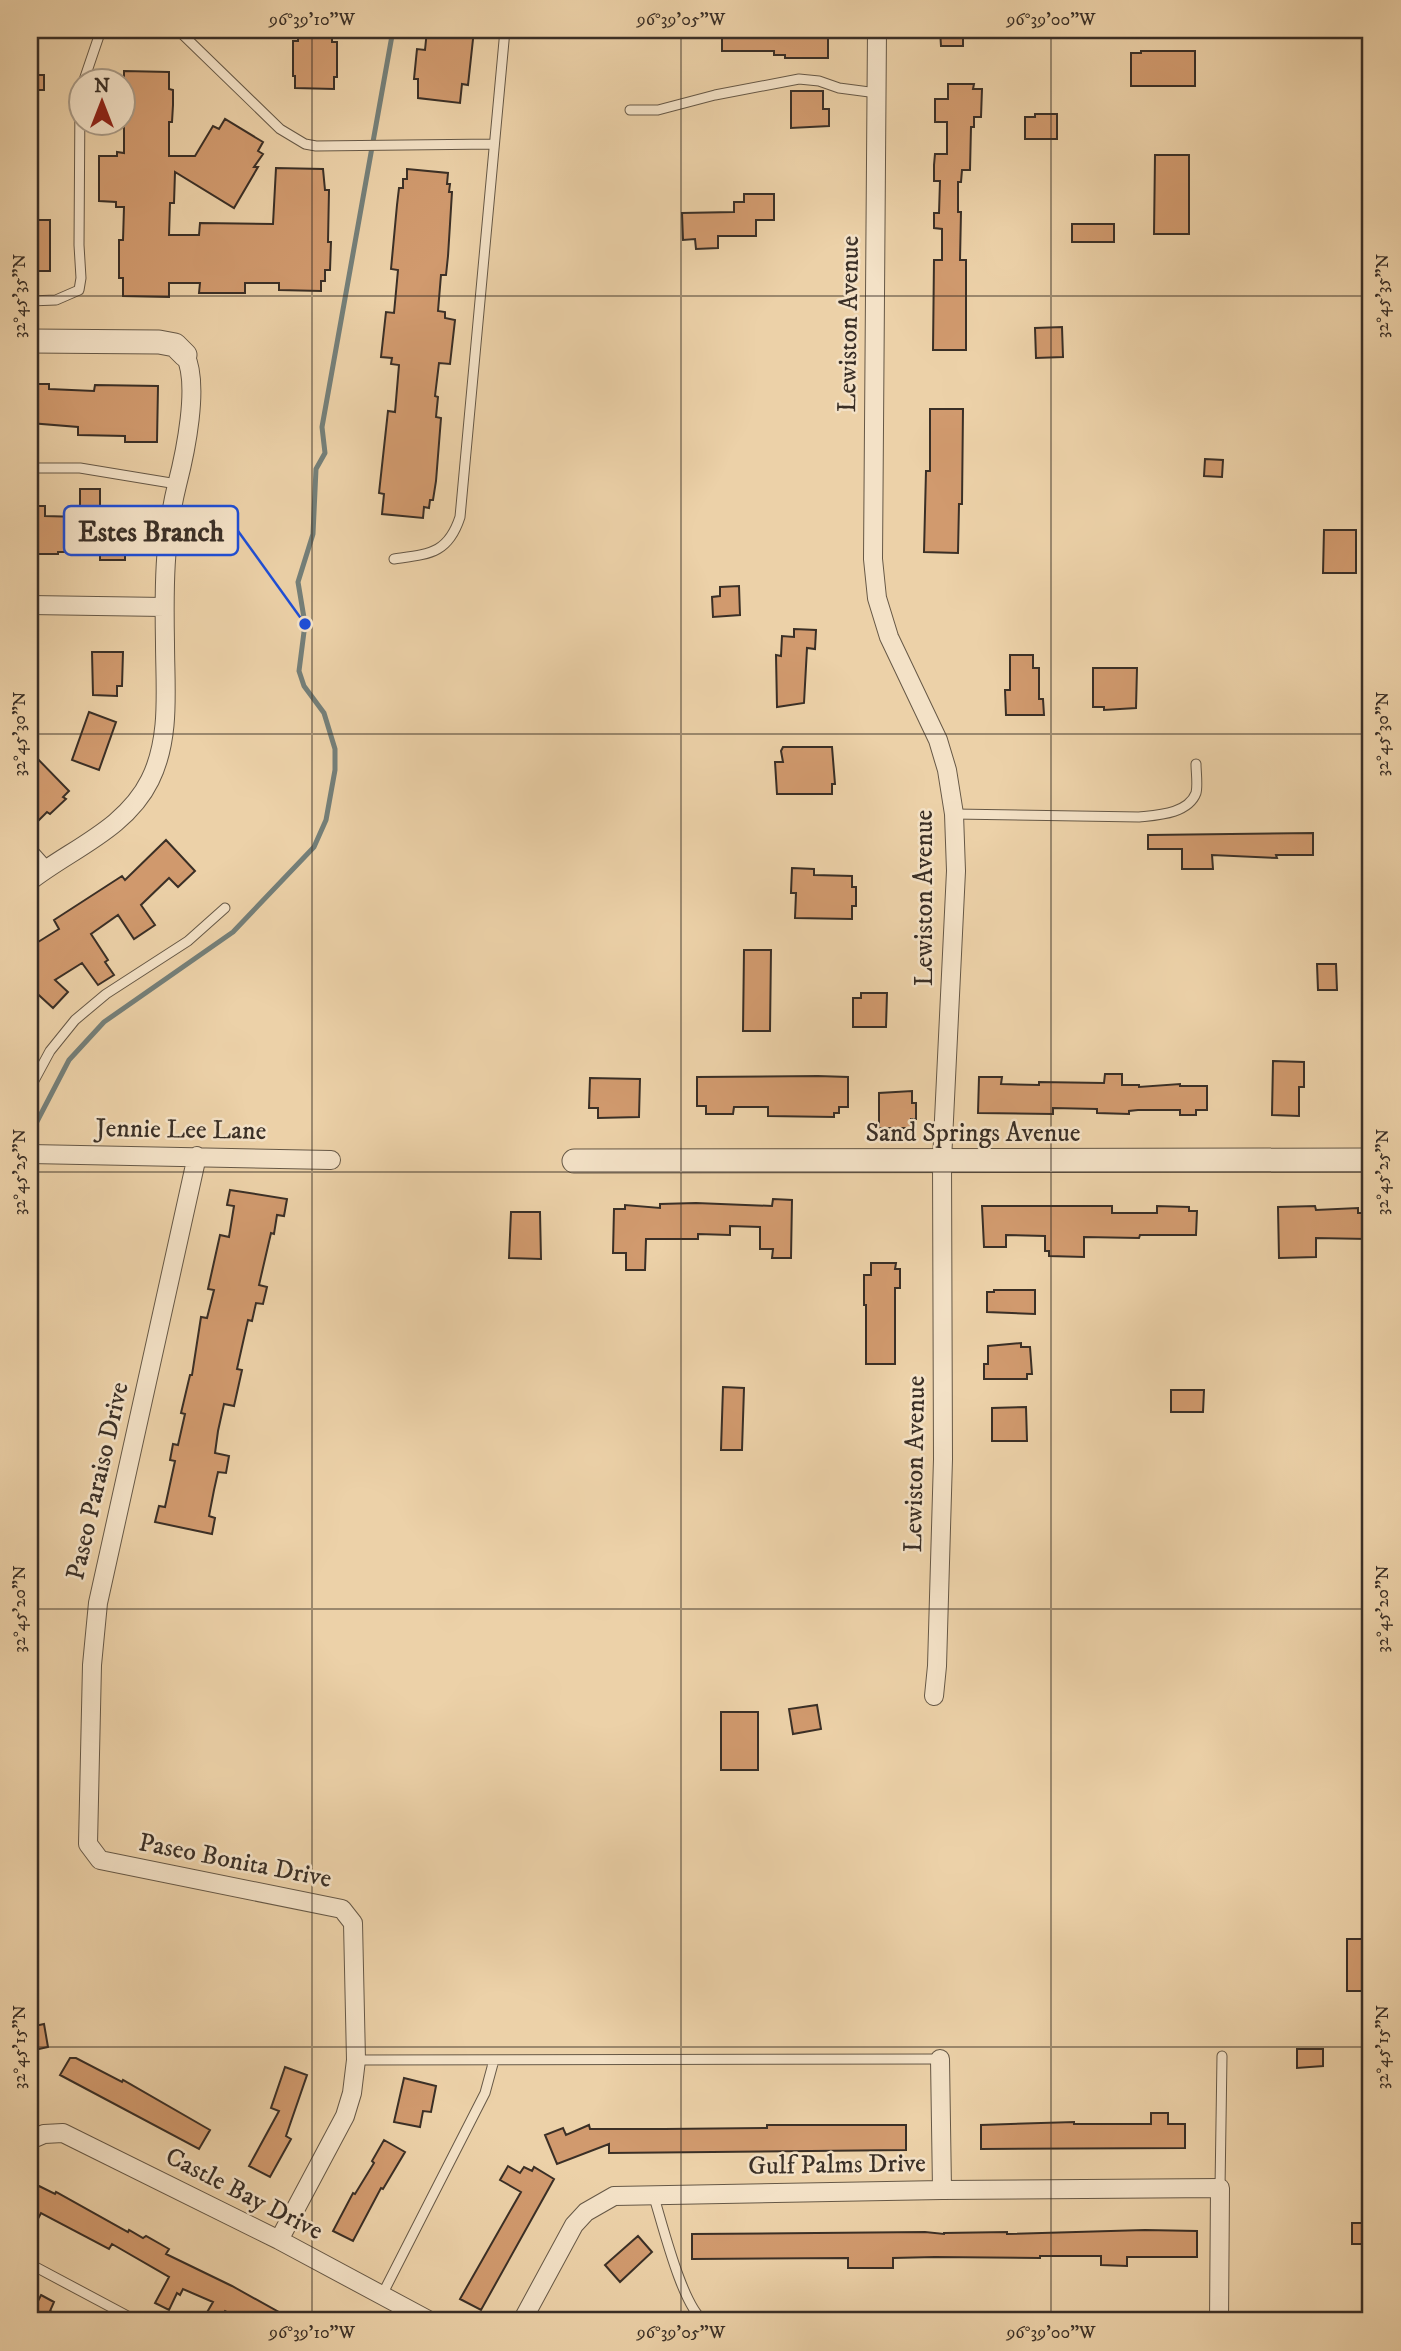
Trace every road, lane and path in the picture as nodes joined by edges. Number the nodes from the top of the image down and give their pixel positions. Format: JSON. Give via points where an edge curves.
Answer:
{"nodes":[{"id":1,"x":101,"y":30,"type":"edge"},
{"id":2,"x":120,"y":30,"type":"edge"},
{"id":3,"x":178,"y":30,"type":"edge"},
{"id":4,"x":505,"y":30,"type":"edge"},
{"id":5,"x":877,"y":30,"type":"edge"},
{"id":6,"x":89,"y":66,"type":"edge"},
{"id":7,"x":877,"y":93,"type":"junction"},
{"id":8,"x":629,"y":110,"type":"dead end"},
{"id":9,"x":80,"y":136,"type":"edge"},
{"id":10,"x":494,"y":144,"type":"junction"},
{"id":11,"x":30,"y":301,"type":"edge"},
{"id":12,"x":30,"y":341,"type":"edge"},
{"id":13,"x":185,"y":355,"type":"joint"},
{"id":14,"x":30,"y":467,"type":"edge"},
{"id":15,"x":177,"y":484,"type":"junction"},
{"id":16,"x":394,"y":559,"type":"dead end"},
{"id":17,"x":30,"y":605,"type":"edge"},
{"id":18,"x":164,"y":607,"type":"junction"},
{"id":19,"x":1196,"y":764,"type":"dead end"},
{"id":20,"x":954,"y":814,"type":"junction"},
{"id":21,"x":30,"y":847,"type":"edge"},
{"id":22,"x":48,"y":867,"type":"junction"},
{"id":23,"x":30,"y":881,"type":"edge"},
{"id":24,"x":225,"y":908,"type":"dead end"},
{"id":25,"x":30,"y":1088,"type":"edge"},
{"id":26,"x":30,"y":1154,"type":"edge"},
{"id":27,"x":197,"y":1156,"type":"junction"},
{"id":28,"x":331,"y":1160,"type":"dead end"},
{"id":29,"x":1371,"y":1160,"type":"edge"},
{"id":30,"x":574,"y":1161,"type":"dead end"},
{"id":31,"x":942,"y":1161,"type":"junction"},
{"id":32,"x":934,"y":1696,"type":"dead end"},
{"id":33,"x":100,"y":1860,"type":"joint"},
{"id":34,"x":1222,"y":2056,"type":"dead end"},
{"id":35,"x":940,"y":2059,"type":"joint"},
{"id":36,"x":356,"y":2060,"type":"junction"},
{"id":37,"x":494,"y":2060,"type":"junction"},
{"id":38,"x":30,"y":2140,"type":"edge"},
{"id":39,"x":1220,"y":2188,"type":"junction"},
{"id":40,"x":942,"y":2190,"type":"junction"},
{"id":41,"x":653,"y":2194,"type":"junction"},
{"id":42,"x":279,"y":2240,"type":"junction"},
{"id":43,"x":30,"y":2264,"type":"edge"},
{"id":44,"x":382,"y":2295,"type":"junction"},
{"id":45,"x":1219,"y":2320,"type":"edge"},
{"id":46,"x":137,"y":2321,"type":"edge"},
{"id":47,"x":430,"y":2321,"type":"edge"},
{"id":48,"x":522,"y":2321,"type":"edge"},
{"id":49,"x":704,"y":2321,"type":"edge"},
{"id":50,"x":1153,"y":2321,"type":"edge"}],
"edges":[{"from":1,"to":2,"type":"lane"},
{"from":1,"to":6,"type":"lane"},
{"from":3,"to":10,"type":"lane","via":[[281,129],[305,144]]},
{"from":4,"to":10,"type":"lane"},
{"from":5,"to":7,"type":"street","name":"Lewiston Avenue"},
{"from":7,"to":8,"type":"lane","via":[[799,79],[658,110]]},
{"from":7,"to":20,"type":"street","name":"Lewiston Avenue","via":[[873,559],[877,598],[889,637],[938,740]]},
{"from":9,"to":11,"type":"lane","via":[[79,290],[57,300]]},
{"from":10,"to":16,"type":"lane","via":[[460,517],[454,536],[444,545],[425,555]]},
{"from":12,"to":13,"type":"street","via":[[159,342],[175,345]]},
{"from":13,"to":15,"type":"street","via":[[191,372],[189,433]]},
{"from":14,"to":15,"type":"lane","via":[[80,468]]},
{"from":15,"to":18,"type":"street","via":[[167,543]]},
{"from":17,"to":18,"type":"street"},
{"from":18,"to":22,"type":"street","via":[[166,711],[151,778],[125,814]]},
{"from":19,"to":20,"type":"lane","via":[[1196,793],[1188,803],[1165,814]]},
{"from":20,"to":31,"type":"street","name":"Lewiston Avenue","via":[[956,871]]},
{"from":21,"to":22,"type":"lane"},
{"from":22,"to":23,"type":"street"},
{"from":24,"to":25,"type":"lane","via":[[188,941],[106,994],[75,1020],[50,1051]]},
{"from":26,"to":27,"type":"street","name":"Jennie Lee Lane"},
{"from":27,"to":28,"type":"street","name":"Jennie Lee Lane"},
{"from":27,"to":33,"type":"street","name":"Paseo Paraiso Drive","via":[[97,1603],[88,1844]]},
{"from":29,"to":31,"type":"street","name":"Sand Springs Avenue"},
{"from":30,"to":31,"type":"street","name":"Sand Springs Avenue"},
{"from":31,"to":32,"type":"street","name":"Lewiston Avenue","via":[[943,1459]]},
{"from":33,"to":36,"type":"street","name":"Paseo Bonita Drive","via":[[342,1909],[353,1923]]},
{"from":34,"to":39,"type":"lane"},
{"from":35,"to":37,"type":"lane"},
{"from":35,"to":40,"type":"street"},
{"from":36,"to":37,"type":"lane"},
{"from":36,"to":42,"type":"street","via":[[345,2116]]},
{"from":37,"to":44,"type":"lane","via":[[485,2093]]},
{"from":38,"to":42,"type":"street","name":"Castle Bay Drive","via":[[63,2133]]},
{"from":39,"to":40,"type":"street","name":"Gulf Palms Drive"},
{"from":39,"to":45,"type":"street"},
{"from":40,"to":41,"type":"street","name":"Gulf Palms Drive"},
{"from":41,"to":48,"type":"street","name":"Gulf Palms Drive","via":[[614,2196],[586,2212],[574,2225]]},
{"from":41,"to":49,"type":"lane","via":[[687,2300]]},
{"from":42,"to":44,"type":"street","name":"Castle Bay Drive"},
{"from":43,"to":46,"type":"lane"},
{"from":44,"to":47,"type":"street","name":"Castle Bay Drive"},
{"from":45,"to":50,"type":"lane"}]}
